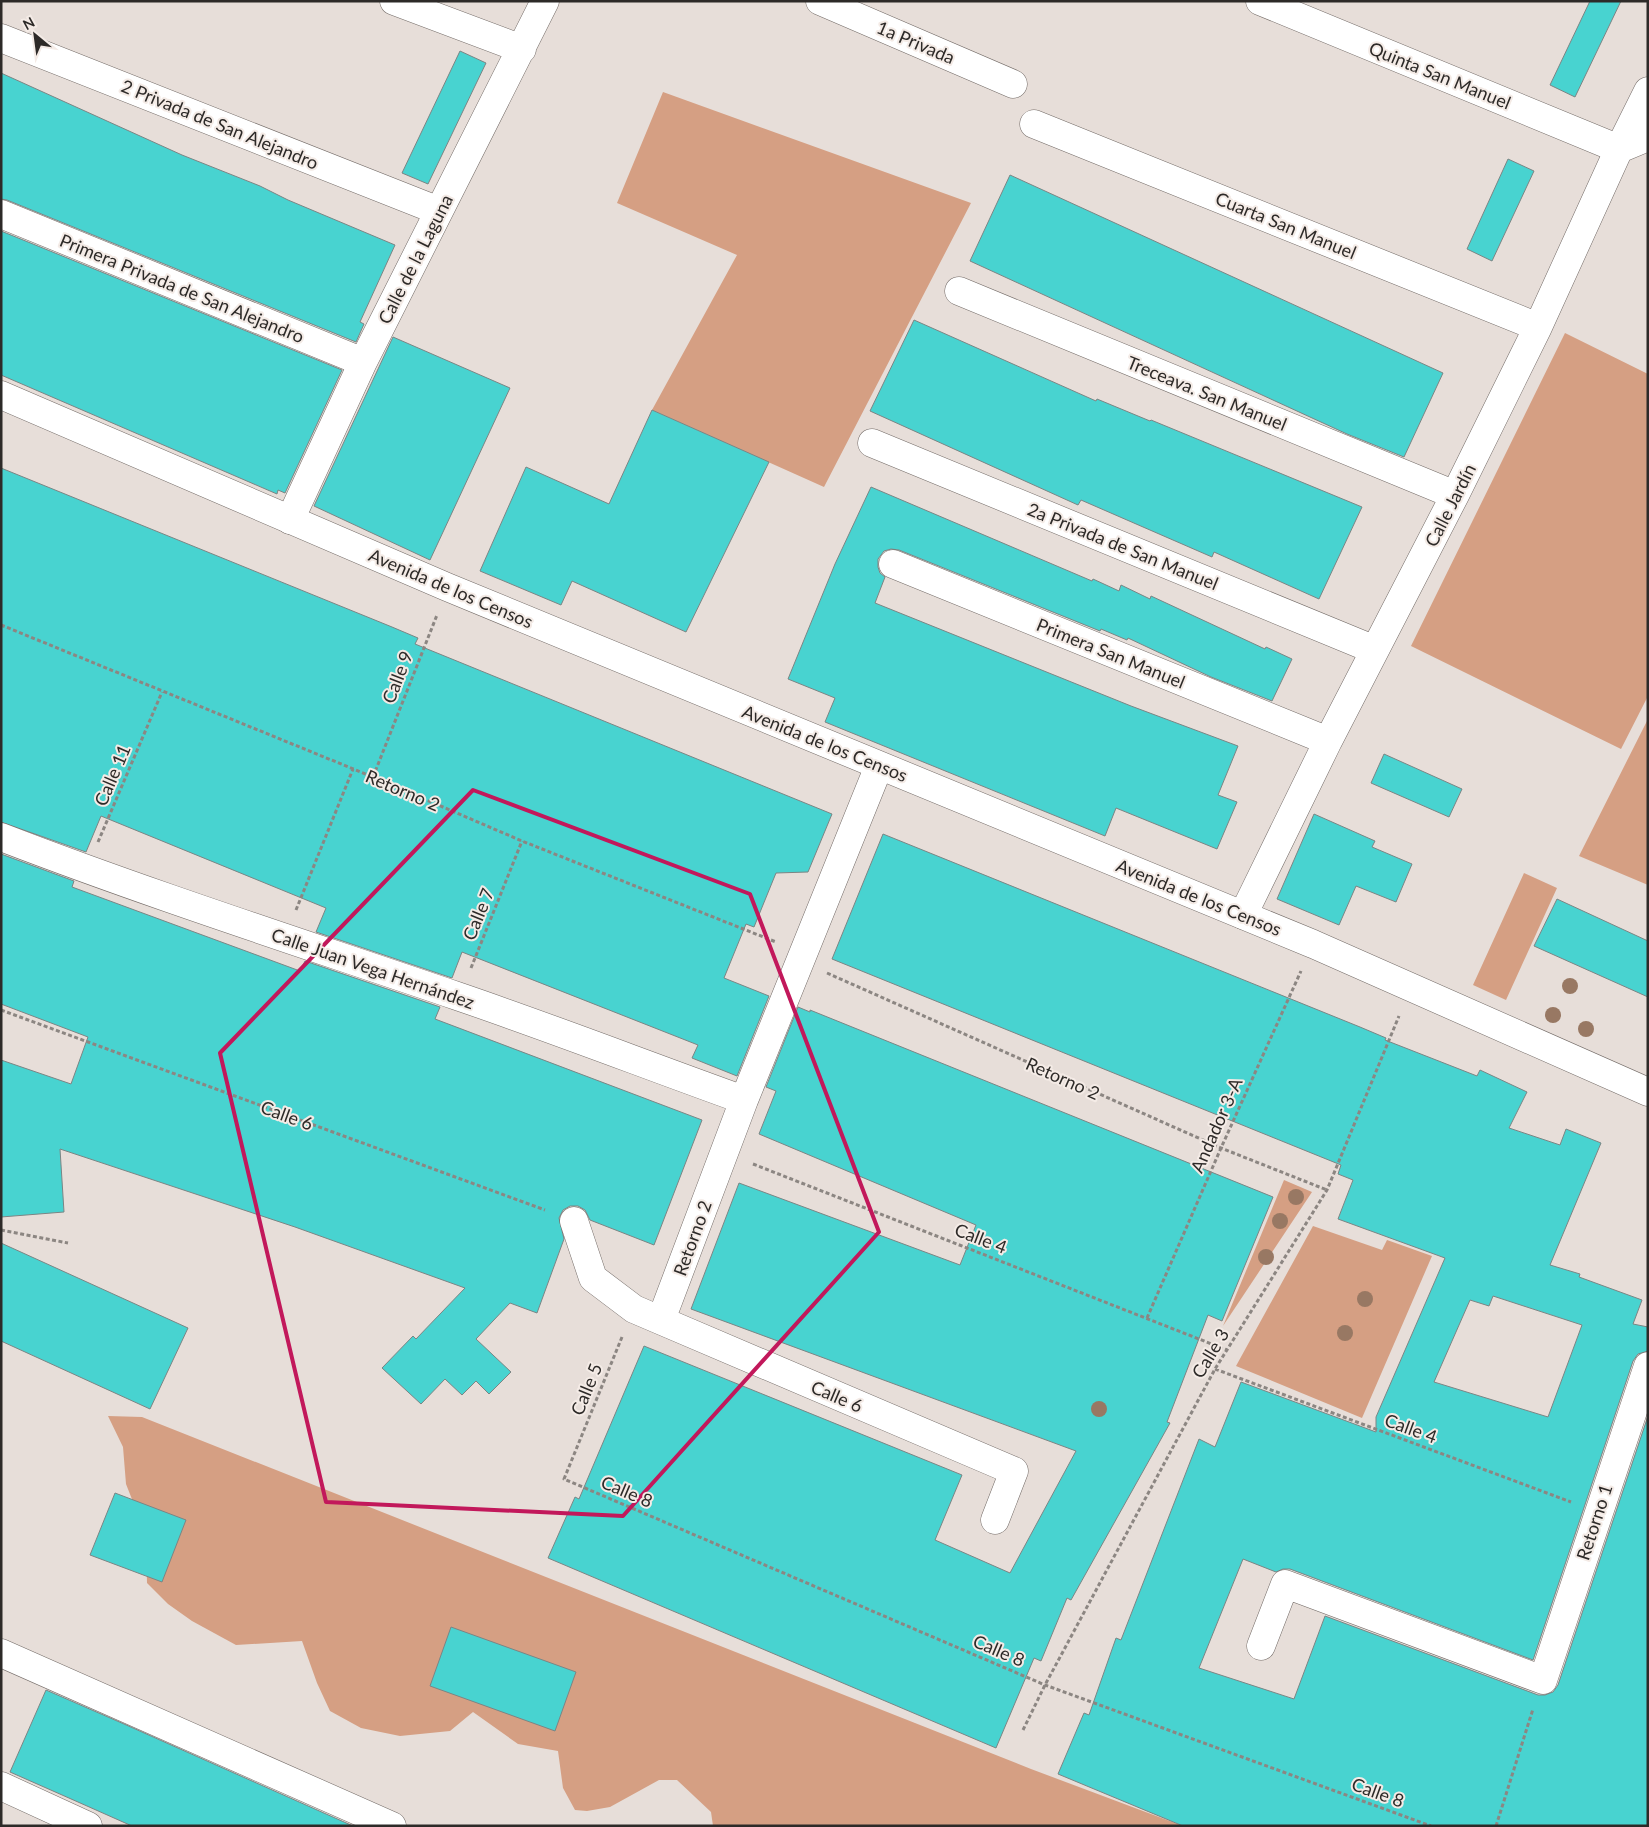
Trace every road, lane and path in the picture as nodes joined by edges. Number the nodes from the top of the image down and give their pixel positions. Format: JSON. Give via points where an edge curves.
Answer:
{"nodes":[{"id":1,"x":394,"y":1,"type":"edge"},
{"id":2,"x":546,"y":1,"type":"edge"},
{"id":3,"x":820,"y":1,"type":"edge"},
{"id":4,"x":1260,"y":1,"type":"edge"},
{"id":5,"x":1,"y":38,"type":"edge"},
{"id":6,"x":522,"y":49,"type":"junction"},
{"id":7,"x":1013,"y":84,"type":"dead end"},
{"id":8,"x":1648,"y":90,"type":"edge"},
{"id":9,"x":1034,"y":124,"type":"dead end"},
{"id":10,"x":1648,"y":138,"type":"edge"},
{"id":11,"x":1619,"y":149,"type":"junction"},
{"id":12,"x":440,"y":211,"type":"junction"},
{"id":13,"x":1,"y":214,"type":"edge"},
{"id":14,"x":959,"y":291,"type":"dead end"},
{"id":15,"x":1538,"y":327,"type":"junction"},
{"id":16,"x":363,"y":362,"type":"junction"},
{"id":17,"x":1,"y":395,"type":"edge"},
{"id":18,"x":872,"y":442,"type":"dead end"},
{"id":19,"x":1455,"y":495,"type":"junction"},
{"id":20,"x":290,"y":520,"type":"junction"},
{"id":21,"x":894,"y":564,"type":"dead end"},
{"id":22,"x":448,"y":587,"type":"junction"},
{"id":23,"x":1,"y":625,"type":"edge"},
{"id":24,"x":1375,"y":650,"type":"junction"},
{"id":25,"x":162,"y":692,"type":"junction"},
{"id":26,"x":1328,"y":741,"type":"junction"},
{"id":27,"x":879,"y":766,"type":"junction"},
{"id":28,"x":353,"y":769,"type":"junction"},
{"id":29,"x":373,"y":777,"type":"junction"},
{"id":30,"x":1,"y":837,"type":"edge"},
{"id":31,"x":522,"y":841,"type":"junction"},
{"id":32,"x":86,"y":870,"type":"junction"},
{"id":33,"x":1243,"y":915,"type":"junction"},
{"id":34,"x":284,"y":939,"type":"junction"},
{"id":35,"x":1313,"y":944,"type":"junction"},
{"id":36,"x":803,"y":957,"type":"junction"},
{"id":37,"x":1411,"y":988,"type":"junction"},
{"id":38,"x":459,"y":997,"type":"junction"},
{"id":39,"x":1,"y":1010,"type":"edge"},
{"id":40,"x":1648,"y":1092,"type":"edge"},
{"id":41,"x":744,"y":1100,"type":"junction"},
{"id":42,"x":1221,"y":1148,"type":"junction"},
{"id":43,"x":724,"y":1152,"type":"junction"},
{"id":44,"x":1327,"y":1190,"type":"junction"},
{"id":45,"x":574,"y":1221,"type":"joint"},
{"id":46,"x":1,"y":1230,"type":"edge"},
{"id":47,"x":68,"y":1243,"type":"dead end"},
{"id":48,"x":634,"y":1309,"type":"junction"},
{"id":49,"x":1147,"y":1318,"type":"junction"},
{"id":50,"x":661,"y":1320,"type":"junction"},
{"id":51,"x":1227,"y":1350,"type":"junction"},
{"id":52,"x":1648,"y":1366,"type":"edge"},
{"id":53,"x":1215,"y":1369,"type":"junction"},
{"id":54,"x":564,"y":1479,"type":"joint"},
{"id":55,"x":1597,"y":1512,"type":"junction"},
{"id":56,"x":995,"y":1520,"type":"dead end"},
{"id":57,"x":1262,"y":1646,"type":"dead end"},
{"id":58,"x":1,"y":1653,"type":"edge"},
{"id":59,"x":1543,"y":1680,"type":"junction"},
{"id":60,"x":1045,"y":1685,"type":"junction"},
{"id":61,"x":1023,"y":1730,"type":"dead end"},
{"id":62,"x":1,"y":1786,"type":"edge"},
{"id":63,"x":88,"y":1826,"type":"edge"},
{"id":64,"x":392,"y":1826,"type":"edge"},
{"id":65,"x":1431,"y":1826,"type":"edge"},
{"id":66,"x":1496,"y":1826,"type":"edge"}],
"edges":[{"from":1,"to":6,"type":"street"},
{"from":2,"to":6,"type":"street","name":"Calle de la Laguna"},
{"from":3,"to":7,"type":"street","name":"1a Privada"},
{"from":4,"to":11,"type":"street","name":"Quinta San Manuel"},
{"from":5,"to":12,"type":"street","name":"2 Privada de San Alejandro"},
{"from":6,"to":12,"type":"street","name":"Calle de la Laguna"},
{"from":8,"to":11,"type":"street","name":"Calle Jardín"},
{"from":9,"to":15,"type":"street","name":"Cuarta San Manuel"},
{"from":10,"to":11,"type":"street"},
{"from":11,"to":15,"type":"street","name":"Calle Jardín"},
{"from":12,"to":16,"type":"street","name":"Calle de la Laguna"},
{"from":13,"to":16,"type":"street","name":"Primera Privada de San Alejandro"},
{"from":14,"to":19,"type":"street","name":"Treceava. San Manuel"},
{"from":15,"to":19,"type":"street","name":"Calle Jardín"},
{"from":16,"to":20,"type":"street","name":"Calle de la Laguna"},
{"from":17,"to":20,"type":"street","name":"Avenida de los Censos"},
{"from":18,"to":24,"type":"street","name":"2a Privada de San Manuel"},
{"from":19,"to":24,"type":"street","name":"Calle Jardín"},
{"from":20,"to":22,"type":"street","name":"Avenida de los Censos"},
{"from":21,"to":26,"type":"street","name":"Primera San Manuel"},
{"from":22,"to":27,"type":"street","name":"Avenida de los Censos"},
{"from":22,"to":29,"type":"path","name":"Calle 9"},
{"from":23,"to":25,"type":"path","name":"Retorno 2"},
{"from":24,"to":26,"type":"street","name":"Calle Jardín"},
{"from":25,"to":28,"type":"path","name":"Retorno 2"},
{"from":25,"to":32,"type":"path","name":"Calle 11"},
{"from":26,"to":33,"type":"street","name":"Calle Jardín"},
{"from":27,"to":33,"type":"street","name":"Avenida de los Censos"},
{"from":27,"to":36,"type":"street","name":"Retorno 2"},
{"from":28,"to":29,"type":"path","name":"Retorno 2"},
{"from":28,"to":34,"type":"path"},
{"from":29,"to":31,"type":"path","name":"Retorno 2"},
{"from":30,"to":32,"type":"street","name":"Calle Juan Vega Hernández"},
{"from":31,"to":36,"type":"path","name":"Retorno 2"},
{"from":31,"to":38,"type":"path","name":"Calle 7"},
{"from":32,"to":34,"type":"street","name":"Calle Juan Vega Hernández"},
{"from":33,"to":35,"type":"street","name":"Avenida de los Censos"},
{"from":34,"to":38,"type":"street","name":"Calle Juan Vega Hernández"},
{"from":35,"to":37,"type":"street","name":"Avenida de los Censos"},
{"from":35,"to":42,"type":"path","name":"Andador 3-A"},
{"from":36,"to":41,"type":"street","name":"Retorno 2"},
{"from":36,"to":42,"type":"path","name":"Retorno 2"},
{"from":37,"to":40,"type":"street","name":"Avenida de los Censos"},
{"from":37,"to":44,"type":"path","name":"Calle 3"},
{"from":38,"to":41,"type":"street","name":"Calle Juan Vega Hernández"},
{"from":39,"to":45,"type":"path","name":"Calle 6"},
{"from":41,"to":43,"type":"street","name":"Retorno 2"},
{"from":42,"to":44,"type":"path","name":"Retorno 2"},
{"from":42,"to":49,"type":"path","name":"Andador 3-A"},
{"from":43,"to":49,"type":"path","name":"Calle 4"},
{"from":43,"to":50,"type":"street","name":"Retorno 2"},
{"from":44,"to":51,"type":"path","name":"Calle 3"},
{"from":45,"to":48,"type":"street","name":"Calle 6","via":[[594,1278]]},
{"from":46,"to":47,"type":"path"},
{"from":48,"to":50,"type":"street","name":"Calle 6"},
{"from":48,"to":54,"type":"path","name":"Calle 5"},
{"from":49,"to":51,"type":"path","name":"Calle 4"},
{"from":50,"to":56,"type":"street","name":"Calle 6","via":[[1014,1471]]},
{"from":51,"to":53,"type":"path","name":"Calle 3"},
{"from":52,"to":55,"type":"street","name":"Retorno 1"},
{"from":53,"to":55,"type":"path","name":"Calle 4"},
{"from":53,"to":60,"type":"path","name":"Calle 3"},
{"from":54,"to":60,"type":"path","name":"Calle 8"},
{"from":55,"to":59,"type":"street","name":"Retorno 1"},
{"from":57,"to":59,"type":"street","via":[[1285,1584]]},
{"from":58,"to":64,"type":"street"},
{"from":59,"to":66,"type":"path"},
{"from":60,"to":61,"type":"path","name":"Calle 3"},
{"from":60,"to":65,"type":"path","name":"Calle 8"},
{"from":62,"to":63,"type":"street"}]}
